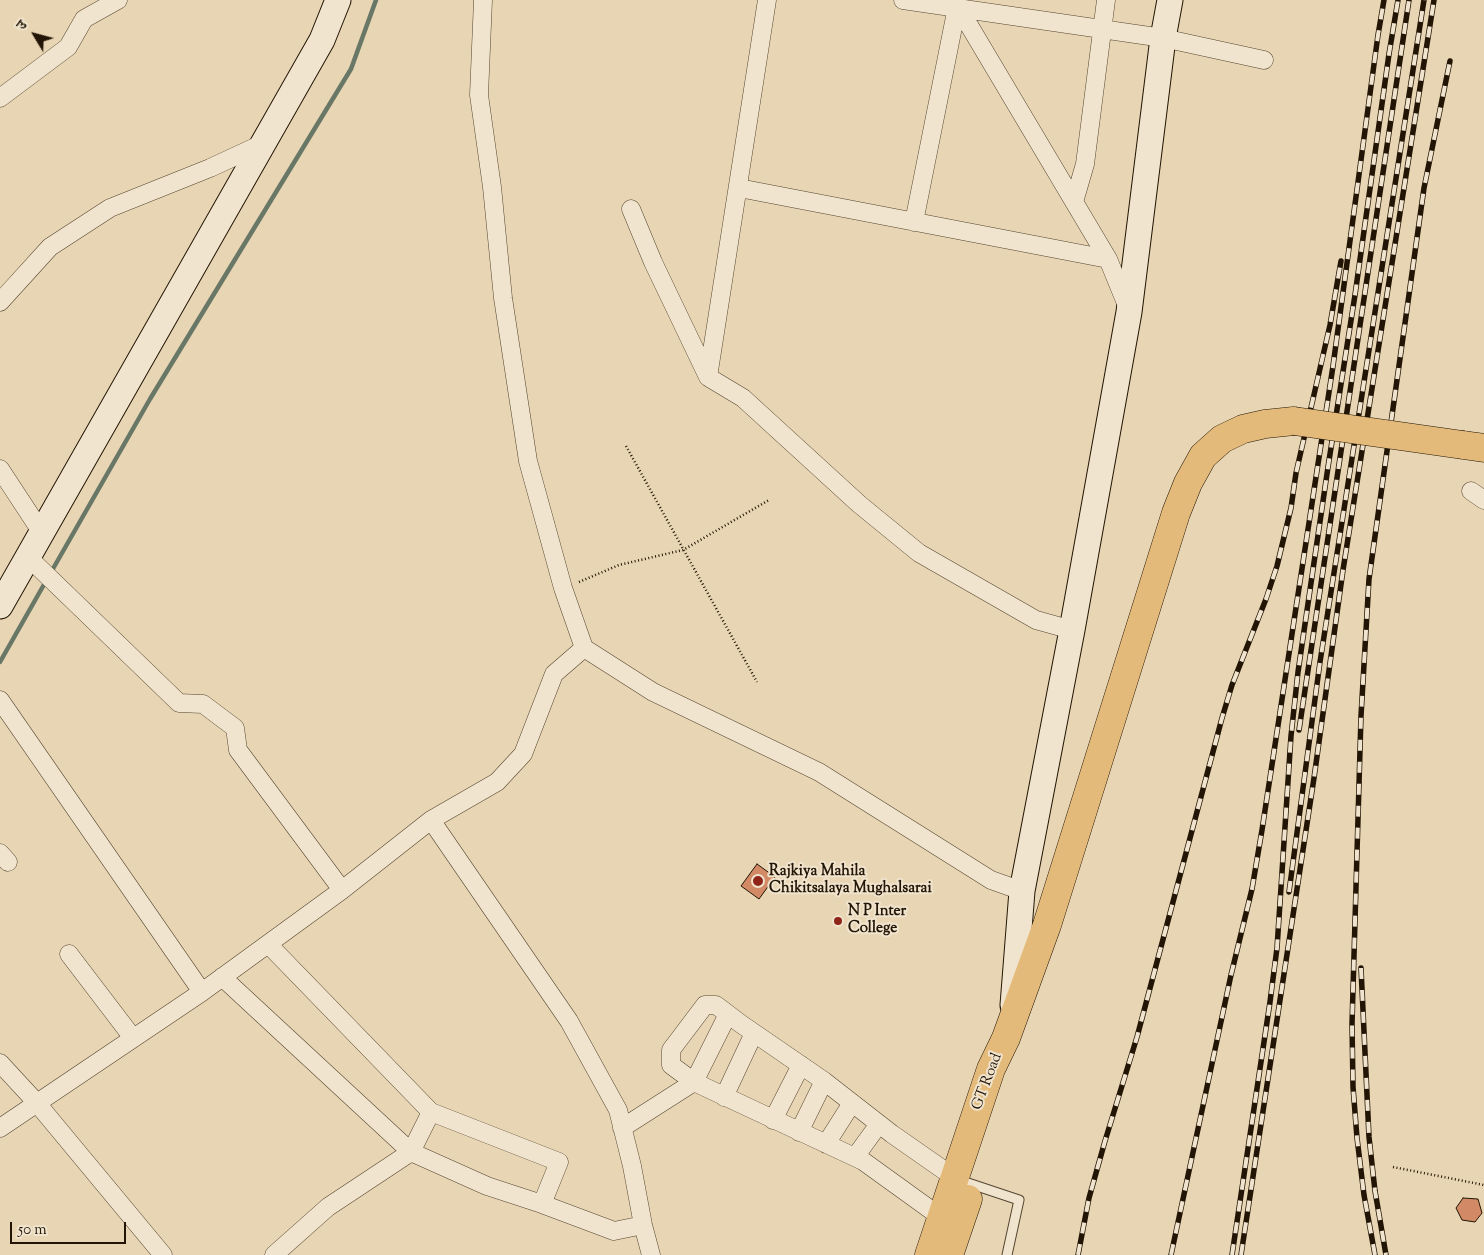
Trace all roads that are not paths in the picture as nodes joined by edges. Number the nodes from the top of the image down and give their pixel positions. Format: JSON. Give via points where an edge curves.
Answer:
{"nodes":[{"id":1,"x":118,"y":0,"type":"edge"},
{"id":2,"x":338,"y":0,"type":"edge"},
{"id":3,"x":483,"y":0,"type":"edge"},
{"id":4,"x":767,"y":0,"type":"edge"},
{"id":5,"x":903,"y":0,"type":"edge"},
{"id":6,"x":1106,"y":0,"type":"edge"},
{"id":7,"x":1170,"y":0,"type":"edge"},
{"id":8,"x":955,"y":3,"type":"edge"},
{"id":9,"x":1102,"y":29,"type":"junction"},
{"id":10,"x":1163,"y":38,"type":"junction"},
{"id":11,"x":1264,"y":60,"type":"dead end"},
{"id":12,"x":0,"y":98,"type":"edge"},
{"id":13,"x":264,"y":143,"type":"junction"},
{"id":14,"x":739,"y":188,"type":"junction"},
{"id":15,"x":1074,"y":202,"type":"junction"},
{"id":16,"x":631,"y":209,"type":"dead end"},
{"id":17,"x":914,"y":222,"type":"junction"},
{"id":18,"x":1108,"y":260,"type":"junction"},
{"id":19,"x":0,"y":302,"type":"edge"},
{"id":20,"x":1129,"y":312,"type":"junction"},
{"id":21,"x":708,"y":377,"type":"junction"},
{"id":22,"x":1474,"y":447,"type":"edge"},
{"id":23,"x":0,"y":469,"type":"edge"},
{"id":24,"x":42,"y":533,"type":"junction"},
{"id":25,"x":42,"y":570,"type":"junction"},
{"id":26,"x":0,"y":606,"type":"edge"},
{"id":27,"x":1072,"y":630,"type":"junction"},
{"id":28,"x":584,"y":648,"type":"junction"},
{"id":29,"x":0,"y":700,"type":"edge"},
{"id":30,"x":430,"y":820,"type":"junction"},
{"id":31,"x":342,"y":890,"type":"junction"},
{"id":32,"x":1022,"y":891,"type":"junction"},
{"id":33,"x":268,"y":944,"type":"junction"},
{"id":34,"x":69,"y":954,"type":"dead end"},
{"id":35,"x":222,"y":977,"type":"junction"},
{"id":36,"x":202,"y":992,"type":"junction"},
{"id":37,"x":728,"y":1014,"type":"junction"},
{"id":38,"x":1009,"y":1028,"type":"junction"},
{"id":39,"x":754,"y":1033,"type":"junction"},
{"id":40,"x":133,"y":1038,"type":"junction"},
{"id":41,"x":0,"y":1063,"type":"edge"},
{"id":42,"x":801,"y":1065,"type":"junction"},
{"id":43,"x":824,"y":1081,"type":"junction"},
{"id":44,"x":694,"y":1082,"type":"junction"},
{"id":45,"x":724,"y":1097,"type":"junction"},
{"id":46,"x":36,"y":1102,"type":"junction"},
{"id":47,"x":852,"y":1103,"type":"junction"},
{"id":48,"x":431,"y":1112,"type":"junction"},
{"id":49,"x":773,"y":1120,"type":"junction"},
{"id":50,"x":879,"y":1124,"type":"junction"},
{"id":51,"x":0,"y":1128,"type":"edge"},
{"id":52,"x":622,"y":1128,"type":"junction"},
{"id":53,"x":799,"y":1132,"type":"junction"},
{"id":54,"x":826,"y":1144,"type":"junction"},
{"id":55,"x":411,"y":1152,"type":"junction"},
{"id":56,"x":855,"y":1157,"type":"junction"},
{"id":57,"x":963,"y":1181,"type":"junction"},
{"id":58,"x":542,"y":1204,"type":"junction"},
{"id":59,"x":942,"y":1218,"type":"junction"},
{"id":60,"x":643,"y":1225,"type":"junction"},
{"id":61,"x":281,"y":1252,"type":"edge"},
{"id":62,"x":163,"y":1255,"type":"edge"},
{"id":63,"x":651,"y":1255,"type":"edge"},
{"id":64,"x":929,"y":1255,"type":"edge"},
{"id":65,"x":949,"y":1255,"type":"edge"},
{"id":66,"x":1007,"y":1255,"type":"edge"}],
"edges":[{"from":1,"to":12,"type":"street","via":[[84,19],[68,47]]},
{"from":2,"to":13,"type":"street","via":[[322,40]]},
{"from":3,"to":28,"type":"street","via":[[479,95],[503,298],[528,461],[563,588]]},
{"from":4,"to":14,"type":"street"},
{"from":5,"to":8,"type":"street"},
{"from":6,"to":9,"type":"street"},
{"from":7,"to":10,"type":"street"},
{"from":8,"to":9,"type":"street"},
{"from":8,"to":15,"type":"street"},
{"from":8,"to":17,"type":"street"},
{"from":9,"to":10,"type":"street"},
{"from":9,"to":15,"type":"street","via":[[1085,164]]},
{"from":10,"to":11,"type":"street"},
{"from":10,"to":20,"type":"street"},
{"from":13,"to":19,"type":"street","via":[[110,208],[50,247]]},
{"from":13,"to":24,"type":"street"},
{"from":14,"to":17,"type":"street"},
{"from":14,"to":21,"type":"street"},
{"from":15,"to":18,"type":"street"},
{"from":16,"to":21,"type":"street"},
{"from":17,"to":18,"type":"street"},
{"from":18,"to":20,"type":"street"},
{"from":20,"to":27,"type":"street"},
{"from":21,"to":27,"type":"street","via":[[743,398],[859,504],[919,553],[1036,620]]},
{"from":22,"to":38,"type":"highway","name":"GT Road","bridge":true,"via":[[1294,421],[1243,429],[1222,438],[1203,456],[1188,483],[1173,523],[1047,926]]},
{"from":23,"to":24,"type":"street"},
{"from":24,"to":25,"type":"street"},
{"from":25,"to":26,"type":"street"},
{"from":25,"to":31,"type":"street","via":[[179,703],[203,704],[235,728],[238,750]]},
{"from":27,"to":32,"type":"street"},
{"from":28,"to":30,"type":"street","via":[[554,674],[523,754],[497,782]]},
{"from":28,"to":32,"type":"street","via":[[652,692],[819,772],[991,880]]},
{"from":29,"to":36,"type":"street"},
{"from":30,"to":31,"type":"street"},
{"from":30,"to":52,"type":"street","via":[[569,1021],[618,1110]]},
{"from":31,"to":33,"type":"street"},
{"from":32,"to":38,"type":"street"},
{"from":33,"to":35,"type":"street"},
{"from":33,"to":48,"type":"street"},
{"from":34,"to":40,"type":"street"},
{"from":35,"to":36,"type":"street"},
{"from":35,"to":55,"type":"street"},
{"from":36,"to":40,"type":"street"},
{"from":37,"to":39,"type":"street"},
{"from":37,"to":44,"type":"street"},
{"from":37,"to":44,"type":"street","via":[[716,1004],[705,1004],[671,1050],[671,1065]]},
{"from":38,"to":57,"type":"highway","name":"GT Road","via":[[991,1069]]},
{"from":39,"to":42,"type":"street"},
{"from":39,"to":45,"type":"street"},
{"from":40,"to":46,"type":"street"},
{"from":41,"to":46,"type":"street"},
{"from":42,"to":43,"type":"street"},
{"from":42,"to":49,"type":"street"},
{"from":43,"to":47,"type":"street"},
{"from":43,"to":53,"type":"street"},
{"from":44,"to":45,"type":"street"},
{"from":44,"to":52,"type":"street"},
{"from":45,"to":49,"type":"street"},
{"from":46,"to":51,"type":"street"},
{"from":46,"to":62,"type":"street"},
{"from":47,"to":50,"type":"street"},
{"from":47,"to":54,"type":"street"},
{"from":48,"to":55,"type":"street"},
{"from":48,"to":58,"type":"street","via":[[559,1162]]},
{"from":49,"to":53,"type":"street"},
{"from":50,"to":56,"type":"street"},
{"from":50,"to":57,"type":"street"},
{"from":52,"to":60,"type":"street"},
{"from":53,"to":54,"type":"street"},
{"from":54,"to":56,"type":"street"},
{"from":55,"to":58,"type":"street","via":[[487,1186]]},
{"from":55,"to":61,"type":"street","via":[[328,1207]]},
{"from":56,"to":59,"type":"street"},
{"from":57,"to":59,"type":"highway","name":"GT Road"},
{"from":57,"to":65,"type":"highway","name":"GT Road"},
{"from":57,"to":66,"type":"lane","via":[[1019,1200]]},
{"from":58,"to":60,"type":"street","via":[[614,1231]]},
{"from":59,"to":64,"type":"highway","name":"GT Road"},
{"from":60,"to":63,"type":"street"}]}
